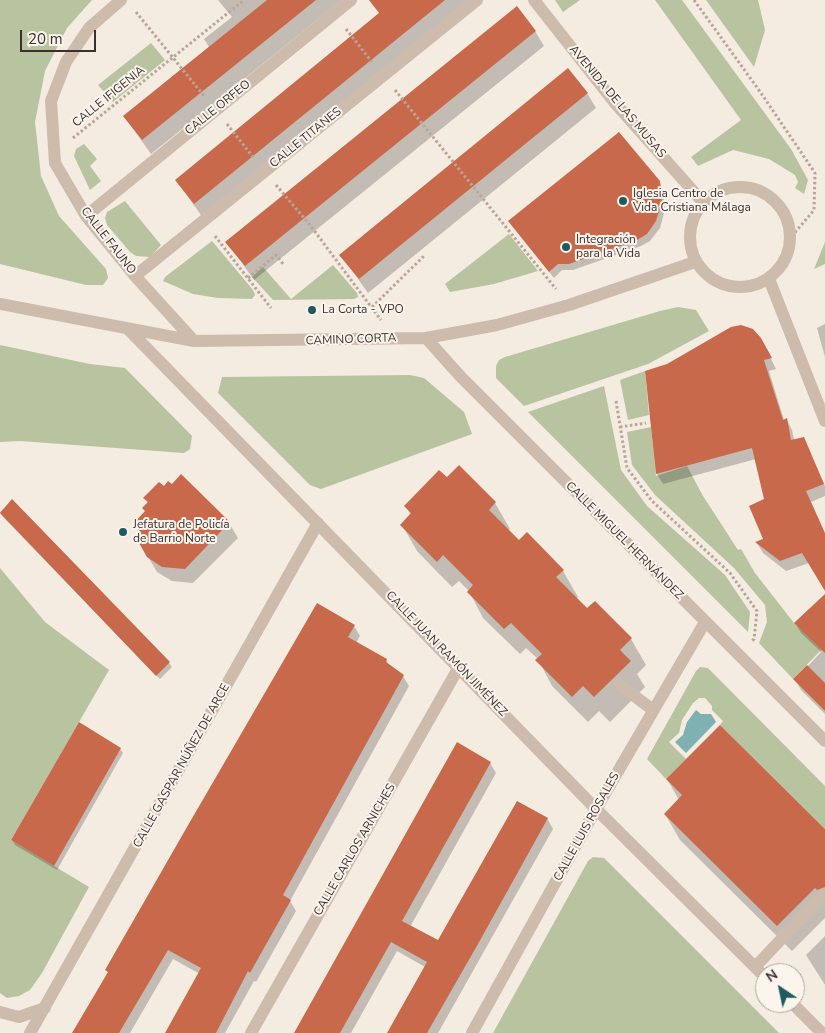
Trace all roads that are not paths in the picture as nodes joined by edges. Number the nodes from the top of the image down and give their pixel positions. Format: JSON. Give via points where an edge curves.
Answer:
{"nodes":[{"id":1,"x":122,"y":0,"type":"edge"},
{"id":2,"x":350,"y":0,"type":"edge"},
{"id":3,"x":477,"y":0,"type":"edge"},
{"id":4,"x":534,"y":0,"type":"edge"},
{"id":5,"x":702,"y":201,"type":"junction"},
{"id":6,"x":86,"y":216,"type":"junction"},
{"id":7,"x":695,"y":262,"type":"junction"},
{"id":8,"x":135,"y":276,"type":"junction"},
{"id":9,"x":769,"y":279,"type":"junction"},
{"id":10,"x":0,"y":304,"type":"edge"},
{"id":11,"x":129,"y":330,"type":"junction"},
{"id":12,"x":426,"y":338,"type":"junction"},
{"id":13,"x":194,"y":341,"type":"junction"},
{"id":14,"x":825,"y":422,"type":"edge"},
{"id":15,"x":318,"y":523,"type":"junction"},
{"id":16,"x":705,"y":622,"type":"junction"},
{"id":17,"x":458,"y":667,"type":"junction"},
{"id":18,"x":620,"y":685,"type":"dead end"},
{"id":19,"x":654,"y":710,"type":"junction"},
{"id":20,"x":825,"y":742,"type":"edge"},
{"id":21,"x":596,"y":809,"type":"junction"},
{"id":22,"x":823,"y":895,"type":"dead end"},
{"id":23,"x":759,"y":963,"type":"edge"},
{"id":24,"x":755,"y":967,"type":"edge"},
{"id":25,"x":45,"y":1008,"type":"junction"},
{"id":26,"x":0,"y":1012,"type":"edge"},
{"id":27,"x":802,"y":1013,"type":"edge"},
{"id":28,"x":30,"y":1033,"type":"edge"},
{"id":29,"x":251,"y":1033,"type":"edge"},
{"id":30,"x":472,"y":1033,"type":"edge"},
{"id":31,"x":822,"y":1033,"type":"edge"}],
"edges":[{"from":1,"to":6,"type":"street","name":"CALLE FAUNO","via":[[89,28],[66,62],[51,101],[55,163]]},
{"from":2,"to":6,"type":"street","name":"CALLE ORFEO"},
{"from":3,"to":8,"type":"street","name":"CALLE TITANES"},
{"from":4,"to":5,"type":"street","name":"AVENIDA DE LAS MUSAS","via":[[615,103]]},
{"from":5,"to":7,"type":"street","via":[[689,230]]},
{"from":5,"to":9,"type":"street","via":[[729,187],[759,189],[782,207],[792,236],[786,260]]},
{"from":6,"to":8,"type":"street","name":"CALLE FAUNO"},
{"from":7,"to":9,"type":"street","via":[[715,282],[742,288]]},
{"from":7,"to":12,"type":"street","name":"CAMINO CORTA","via":[[569,305],[497,325]]},
{"from":8,"to":13,"type":"street","name":"CALLE FAUNO"},
{"from":9,"to":14,"type":"street"},
{"from":10,"to":11,"type":"street","name":"CAMINO CORTA"},
{"from":11,"to":13,"type":"street","name":"CAMINO CORTA"},
{"from":11,"to":15,"type":"street","name":"CALLE JUAN RAMÓN JIMÉNEZ"},
{"from":12,"to":13,"type":"street","name":"CAMINO CORTA"},
{"from":12,"to":16,"type":"street","name":"CALLE MIGUEL HERNÁNDEZ"},
{"from":15,"to":17,"type":"street","name":"CALLE JUAN RAMÓN JIMÉNEZ"},
{"from":15,"to":25,"type":"street","name":"CALLE GASPAR NÚÑEZ DE ARCE"},
{"from":16,"to":19,"type":"street","name":"CALLE LUIS ROSALES"},
{"from":16,"to":20,"type":"street","name":"CALLE MIGUEL HERNÁNDEZ"},
{"from":17,"to":21,"type":"street","name":"CALLE JUAN RAMÓN JIMÉNEZ"},
{"from":17,"to":29,"type":"street","name":"CALLE CARLOS ARNICHES"},
{"from":18,"to":19,"type":"street"},
{"from":19,"to":21,"type":"street","name":"CALLE LUIS ROSALES"},
{"from":21,"to":24,"type":"street","name":"CALLE JUAN RAMÓN JIMÉNEZ"},
{"from":21,"to":30,"type":"street","name":"CALLE LUIS ROSALES"},
{"from":22,"to":23,"type":"street"},
{"from":25,"to":26,"type":"street","via":[[19,1017]]},
{"from":25,"to":28,"type":"street","name":"CALLE GASPAR NÚÑEZ DE ARCE"},
{"from":27,"to":31,"type":"street"}]}
